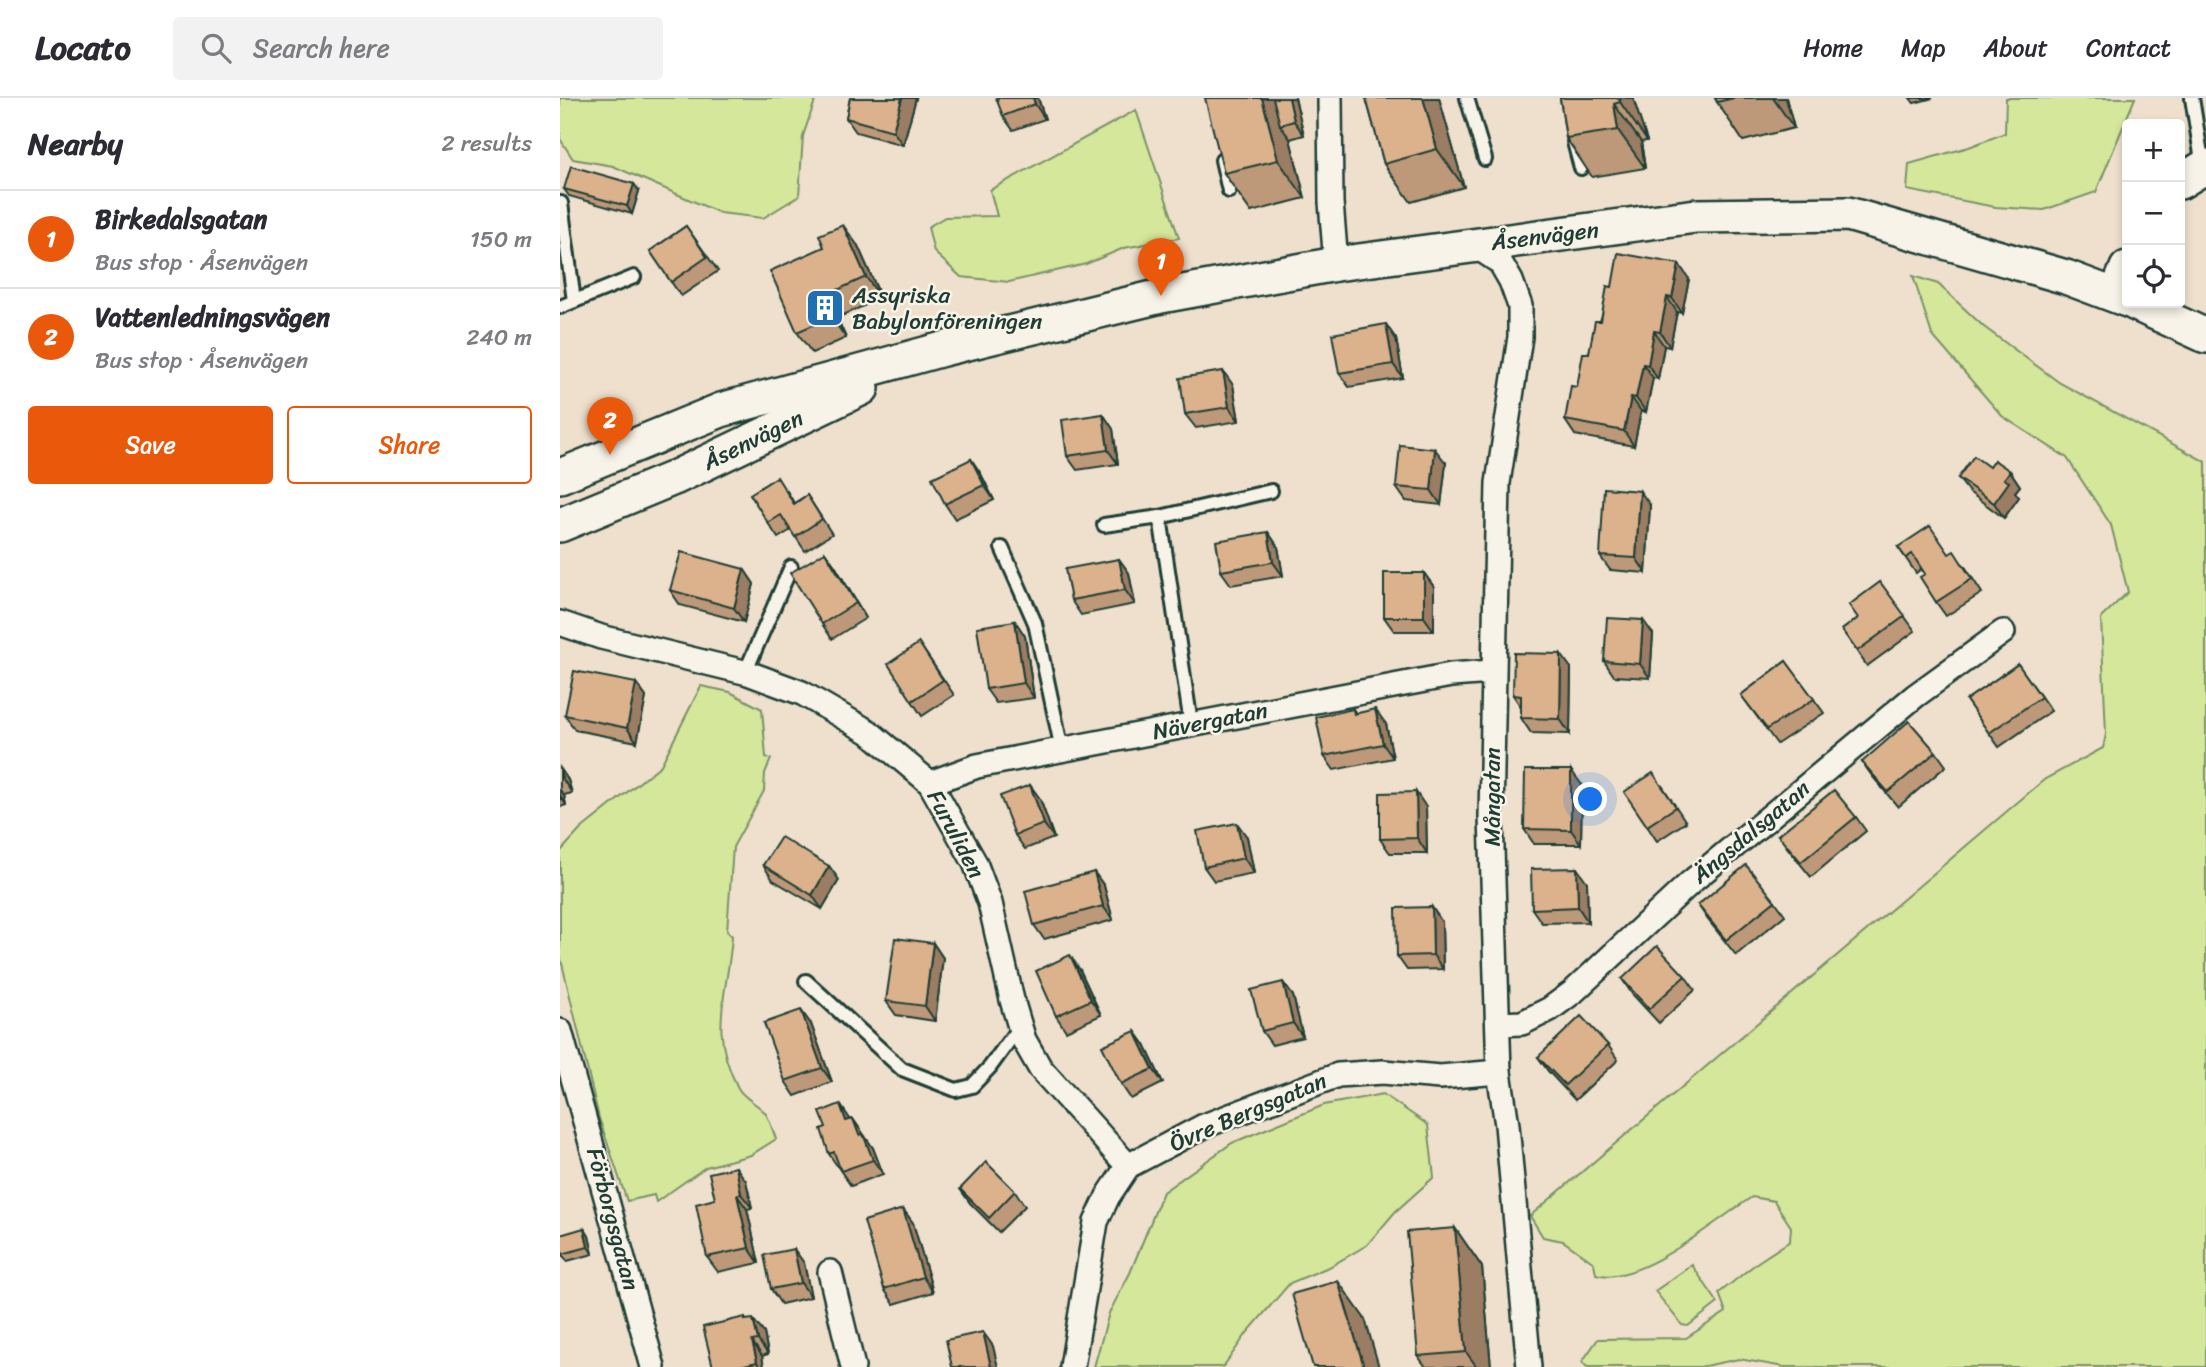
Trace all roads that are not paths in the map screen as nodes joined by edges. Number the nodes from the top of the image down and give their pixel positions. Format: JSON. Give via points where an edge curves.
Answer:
{"nodes":[{"id":1,"x":1330,"y":98,"type":"edge"},
{"id":2,"x":1467,"y":98,"type":"edge"},
{"id":3,"x":2192,"y":98,"type":"edge"},
{"id":4,"x":1571,"y":133,"type":"edge"},
{"id":5,"x":1220,"y":151,"type":"edge"},
{"id":6,"x":1485,"y":159,"type":"dead end"},
{"id":7,"x":1581,"y":168,"type":"edge"},
{"id":8,"x":2196,"y":172,"type":"edge"},
{"id":9,"x":1229,"y":191,"type":"edge"},
{"id":10,"x":561,"y":203,"type":"edge"},
{"id":11,"x":1474,"y":245,"type":"junction"},
{"id":12,"x":1336,"y":264,"type":"junction"},
{"id":13,"x":634,"y":277,"type":"dead end"},
{"id":14,"x":2122,"y":290,"type":"edge"},
{"id":15,"x":574,"y":300,"type":"junction"},
{"id":16,"x":560,"y":307,"type":"edge"},
{"id":17,"x":2156,"y":308,"type":"edge"},
{"id":18,"x":2206,"y":337,"type":"edge"},
{"id":19,"x":943,"y":349,"type":"junction"},
{"id":20,"x":560,"y":476,"type":"edge"},
{"id":21,"x":1271,"y":491,"type":"dead end"},
{"id":22,"x":1160,"y":517,"type":"junction"},
{"id":23,"x":560,"y":525,"type":"edge"},
{"id":24,"x":1104,"y":525,"type":"dead end"},
{"id":25,"x":1002,"y":548,"type":"dead end"},
{"id":26,"x":791,"y":567,"type":"dead end"},
{"id":27,"x":560,"y":623,"type":"edge"},
{"id":28,"x":2003,"y":632,"type":"dead end"},
{"id":29,"x":1492,"y":672,"type":"junction"},
{"id":30,"x":745,"y":673,"type":"junction"},
{"id":31,"x":1191,"y":724,"type":"junction"},
{"id":32,"x":1062,"y":750,"type":"junction"},
{"id":33,"x":930,"y":783,"type":"junction"},
{"id":34,"x":806,"y":981,"type":"dead end"},
{"id":35,"x":1499,"y":1024,"type":"junction"},
{"id":36,"x":1019,"y":1027,"type":"junction"},
{"id":37,"x":560,"y":1031,"type":"edge"},
{"id":38,"x":1499,"y":1072,"type":"junction"},
{"id":39,"x":1128,"y":1166,"type":"junction"},
{"id":40,"x":830,"y":1272,"type":"dead end"},
{"id":41,"x":653,"y":1367,"type":"edge"},
{"id":42,"x":853,"y":1367,"type":"edge"},
{"id":43,"x":1072,"y":1367,"type":"edge"},
{"id":44,"x":1529,"y":1367,"type":"edge"}],
"edges":[{"from":1,"to":12,"type":"street"},
{"from":2,"to":6,"type":"lane"},
{"from":3,"to":8,"type":"lane"},
{"from":4,"to":7,"type":"lane"},
{"from":5,"to":9,"type":"lane"},
{"from":10,"to":15,"type":"lane"},
{"from":11,"to":12,"type":"street","name":"Åsenvägen"},
{"from":11,"to":14,"type":"street","name":"Åsenvägen","via":[[1696,216],[1848,214]]},
{"from":11,"to":29,"type":"street","name":"Mångatan","via":[[1500,262],[1520,306],[1521,337],[1498,484]]},
{"from":12,"to":19,"type":"street","name":"Åsenvägen","via":[[1161,296]]},
{"from":13,"to":15,"type":"lane"},
{"from":15,"to":16,"type":"lane"},
{"from":17,"to":18,"type":"street","name":"Åsenvägen"},
{"from":19,"to":20,"type":"street","name":"Åsenvägen","via":[[721,410]]},
{"from":19,"to":23,"type":"street","name":"Åsenvägen","via":[[674,478]]},
{"from":21,"to":22,"type":"lane"},
{"from":22,"to":24,"type":"lane"},
{"from":22,"to":31,"type":"lane"},
{"from":25,"to":32,"type":"lane","via":[[1035,623]]},
{"from":26,"to":30,"type":"lane"},
{"from":27,"to":30,"type":"street","name":"Furuliden"},
{"from":28,"to":35,"type":"street","name":"Ängsdalsgatan","via":[[1915,696],[1702,873],[1558,1003],[1522,1023]]},
{"from":29,"to":31,"type":"street","name":"Nävergatan","via":[[1451,675]]},
{"from":29,"to":35,"type":"street","name":"Mångatan","via":[[1491,816]]},
{"from":30,"to":33,"type":"street","name":"Furuliden","via":[[802,692],[835,710]]},
{"from":31,"to":32,"type":"street","name":"Nävergatan"},
{"from":32,"to":33,"type":"street","name":"Nävergatan","via":[[977,766]]},
{"from":33,"to":36,"type":"street","name":"Furuliden","via":[[975,863],[990,903]]},
{"from":34,"to":36,"type":"lane","via":[[902,1069],[956,1090],[972,1086]]},
{"from":35,"to":38,"type":"street","name":"Mångatan"},
{"from":36,"to":39,"type":"street","name":"Furuliden","via":[[1040,1068]]},
{"from":37,"to":41,"type":"street","name":"Förborgsgatan"},
{"from":38,"to":39,"type":"street","name":"Övre Bergsgatan","via":[[1440,1077],[1383,1072],[1338,1075],[1204,1126]]},
{"from":38,"to":44,"type":"street","name":"Mångatan"},
{"from":39,"to":43,"type":"street","name":"Övre Bergsgatan","via":[[1096,1222]]},
{"from":40,"to":42,"type":"street"}]}
